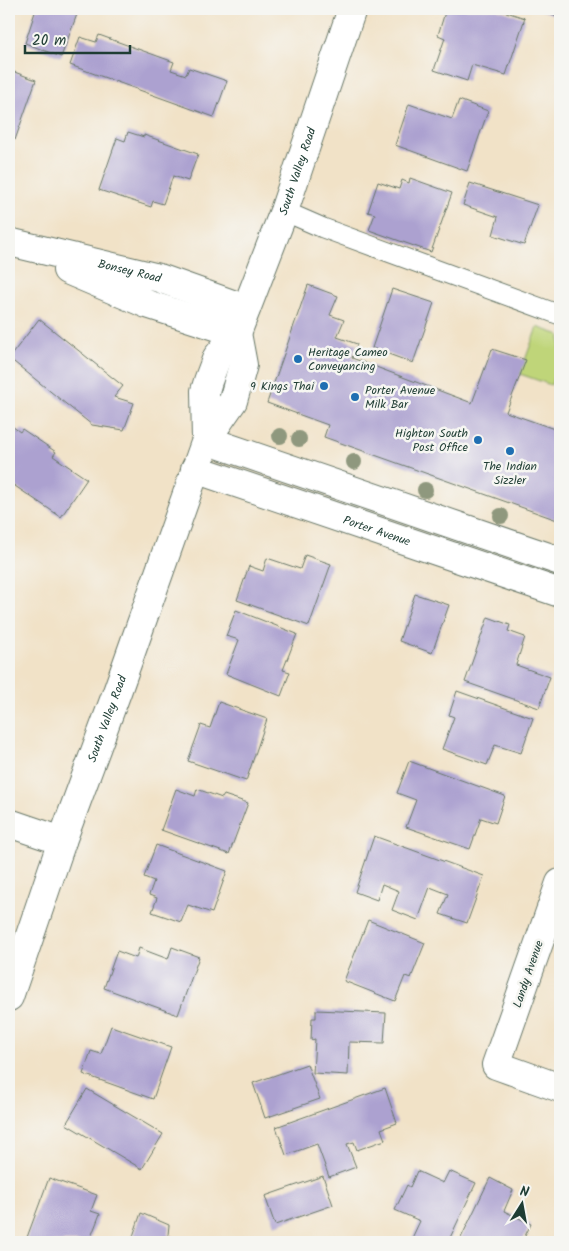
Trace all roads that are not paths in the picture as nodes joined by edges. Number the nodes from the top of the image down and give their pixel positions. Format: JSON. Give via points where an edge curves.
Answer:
{"nodes":[{"id":1,"x":352,"y":9,"type":"edge"},
{"id":2,"x":284,"y":211,"type":"junction"},
{"id":3,"x":9,"y":244,"type":"edge"},
{"id":4,"x":560,"y":315,"type":"edge"},
{"id":5,"x":242,"y":321,"type":"junction"},
{"id":6,"x":206,"y":440,"type":"junction"},
{"id":7,"x":195,"y":469,"type":"junction"},
{"id":8,"x":560,"y":561,"type":"edge"},
{"id":9,"x":560,"y":593,"type":"edge"},
{"id":10,"x":9,"y":823,"type":"edge"},
{"id":11,"x":62,"y":841,"type":"junction"},
{"id":12,"x":560,"y":883,"type":"edge"},
{"id":13,"x":9,"y":997,"type":"edge"},
{"id":14,"x":560,"y":1088,"type":"edge"}],
"edges":[{"from":1,"to":2,"type":"street","name":"South Valley Road"},
{"from":2,"to":4,"type":"lane"},
{"from":2,"to":5,"type":"street","name":"South Valley Road"},
{"from":3,"to":5,"type":"street","name":"Bonsey Road","via":[[158,278]]},
{"from":5,"to":6,"type":"street","name":"South Valley Road","via":[[217,357],[208,381],[205,392]]},
{"from":6,"to":7,"type":"street","name":"South Valley Road"},
{"from":6,"to":8,"type":"street"},
{"from":7,"to":9,"type":"street","name":"Porter Avenue"},
{"from":7,"to":11,"type":"street","name":"South Valley Road"},
{"from":10,"to":11,"type":"street"},
{"from":11,"to":13,"type":"street","name":"South Valley Road"},
{"from":12,"to":14,"type":"street","name":"Landy Avenue","via":[[496,1065]]}]}
